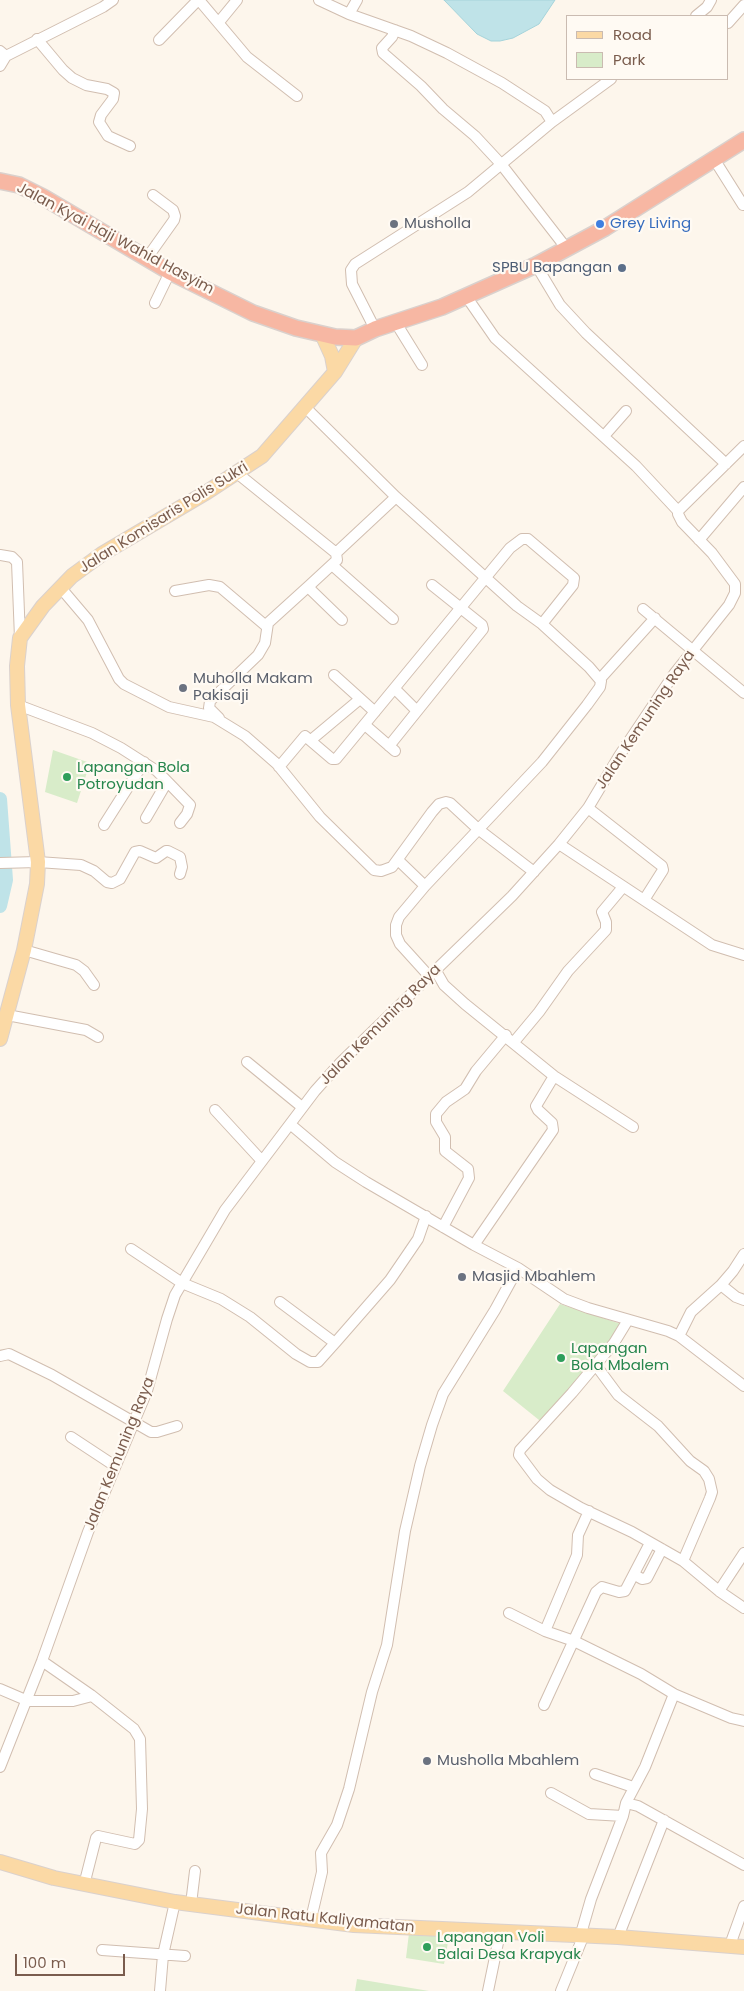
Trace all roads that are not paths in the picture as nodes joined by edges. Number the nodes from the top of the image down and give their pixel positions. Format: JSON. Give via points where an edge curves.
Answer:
{"nodes":[{"id":1,"x":113,"y":0,"type":"edge"},
{"id":2,"x":199,"y":0,"type":"edge"},
{"id":3,"x":237,"y":0,"type":"edge"},
{"id":4,"x":319,"y":0,"type":"edge"},
{"id":5,"x":357,"y":0,"type":"edge"},
{"id":6,"x":711,"y":0,"type":"edge"},
{"id":7,"x":744,"y":5,"type":"edge"},
{"id":8,"x":349,"y":14,"type":"junction"},
{"id":9,"x":697,"y":15,"type":"edge"},
{"id":10,"x":219,"y":22,"type":"junction"},
{"id":11,"x":729,"y":22,"type":"edge"},
{"id":12,"x":395,"y":30,"type":"junction"},
{"id":13,"x":37,"y":39,"type":"junction"},
{"id":14,"x":159,"y":40,"type":"dead end"},
{"id":15,"x":3,"y":54,"type":"edge"},
{"id":16,"x":0,"y":66,"type":"edge"},
{"id":17,"x":611,"y":80,"type":"edge"},
{"id":18,"x":297,"y":96,"type":"dead end"},
{"id":19,"x":552,"y":122,"type":"junction"},
{"id":20,"x":744,"y":140,"type":"edge"},
{"id":21,"x":130,"y":146,"type":"dead end"},
{"id":22,"x":714,"y":159,"type":"junction"},
{"id":23,"x":500,"y":164,"type":"junction"},
{"id":24,"x":0,"y":181,"type":"edge"},
{"id":25,"x":153,"y":194,"type":"dead end"},
{"id":26,"x":743,"y":205,"type":"edge"},
{"id":27,"x":567,"y":249,"type":"junction"},
{"id":28,"x":147,"y":258,"type":"junction"},
{"id":29,"x":536,"y":266,"type":"junction"},
{"id":30,"x":170,"y":272,"type":"junction"},
{"id":31,"x":466,"y":296,"type":"junction"},
{"id":32,"x":155,"y":303,"type":"dead end"},
{"id":33,"x":396,"y":323,"type":"junction"},
{"id":34,"x":375,"y":329,"type":"junction"},
{"id":35,"x":322,"y":334,"type":"junction"},
{"id":36,"x":356,"y":338,"type":"junction"},
{"id":37,"x":422,"y":365,"type":"dead end"},
{"id":38,"x":335,"y":372,"type":"junction"},
{"id":39,"x":306,"y":408,"type":"junction"},
{"id":40,"x":626,"y":410,"type":"dead end"},
{"id":41,"x":604,"y":436,"type":"junction"},
{"id":42,"x":744,"y":446,"type":"edge"},
{"id":43,"x":726,"y":464,"type":"junction"},
{"id":44,"x":237,"y":473,"type":"junction"},
{"id":45,"x":744,"y":487,"type":"edge"},
{"id":46,"x":396,"y":498,"type":"junction"},
{"id":47,"x":678,"y":511,"type":"junction"},
{"id":48,"x":699,"y":540,"type":"junction"},
{"id":49,"x":336,"y":553,"type":"junction"},
{"id":50,"x":0,"y":554,"type":"edge"},
{"id":51,"x":332,"y":565,"type":"junction"},
{"id":52,"x":486,"y":579,"type":"junction"},
{"id":53,"x":311,"y":584,"type":"junction"},
{"id":54,"x":432,"y":585,"type":"dead end"},
{"id":55,"x":60,"y":587,"type":"junction"},
{"id":56,"x":176,"y":590,"type":"dead end"},
{"id":57,"x":461,"y":609,"type":"junction"},
{"id":58,"x":643,"y":609,"type":"dead end"},
{"id":59,"x":655,"y":618,"type":"junction"},
{"id":60,"x":393,"y":619,"type":"dead end"},
{"id":61,"x":342,"y":620,"type":"dead end"},
{"id":62,"x":542,"y":624,"type":"junction"},
{"id":63,"x":266,"y":626,"type":"junction"},
{"id":64,"x":20,"y":638,"type":"junction"},
{"id":65,"x":692,"y":649,"type":"junction"},
{"id":66,"x":334,"y":675,"type":"dead end"},
{"id":67,"x":600,"y":679,"type":"junction"},
{"id":68,"x":395,"y":689,"type":"junction"},
{"id":69,"x":744,"y":693,"type":"edge"},
{"id":70,"x":360,"y":699,"type":"junction"},
{"id":71,"x":18,"y":705,"type":"junction"},
{"id":72,"x":417,"y":711,"type":"junction"},
{"id":73,"x":376,"y":712,"type":"junction"},
{"id":74,"x":221,"y":720,"type":"junction"},
{"id":75,"x":365,"y":726,"type":"junction"},
{"id":76,"x":311,"y":740,"type":"junction"},
{"id":77,"x":144,"y":762,"type":"junction"},
{"id":78,"x":279,"y":767,"type":"junction"},
{"id":79,"x":168,"y":782,"type":"junction"},
{"id":80,"x":588,"y":808,"type":"junction"},
{"id":81,"x":146,"y":818,"type":"dead end"},
{"id":82,"x":180,"y":823,"type":"dead end"},
{"id":83,"x":104,"y":825,"type":"dead end"},
{"id":84,"x":478,"y":829,"type":"junction"},
{"id":85,"x":559,"y":844,"type":"junction"},
{"id":86,"x":398,"y":860,"type":"junction"},
{"id":87,"x":33,"y":862,"type":"junction"},
{"id":88,"x":0,"y":864,"type":"edge"},
{"id":89,"x":534,"y":872,"type":"junction"},
{"id":90,"x":180,"y":874,"type":"dead end"},
{"id":91,"x":425,"y":886,"type":"junction"},
{"id":92,"x":623,"y":887,"type":"junction"},
{"id":93,"x":644,"y":900,"type":"junction"},
{"id":94,"x":24,"y":950,"type":"junction"},
{"id":95,"x":744,"y":955,"type":"edge"},
{"id":96,"x":432,"y":974,"type":"junction"},
{"id":97,"x":94,"y":985,"type":"dead end"},
{"id":98,"x":7,"y":1015,"type":"junction"},
{"id":99,"x":98,"y":1037,"type":"dead end"},
{"id":100,"x":0,"y":1039,"type":"edge"},
{"id":101,"x":510,"y":1039,"type":"junction"},
{"id":102,"x":247,"y":1062,"type":"dead end"},
{"id":103,"x":554,"y":1076,"type":"junction"},
{"id":104,"x":302,"y":1107,"type":"junction"},
{"id":105,"x":215,"y":1110,"type":"dead end"},
{"id":106,"x":290,"y":1124,"type":"junction"},
{"id":107,"x":633,"y":1127,"type":"dead end"},
{"id":108,"x":262,"y":1160,"type":"junction"},
{"id":109,"x":426,"y":1216,"type":"junction"},
{"id":110,"x":443,"y":1227,"type":"junction"},
{"id":111,"x":474,"y":1245,"type":"junction"},
{"id":112,"x":131,"y":1249,"type":"dead end"},
{"id":113,"x":744,"y":1254,"type":"edge"},
{"id":114,"x":518,"y":1268,"type":"junction"},
{"id":115,"x":182,"y":1283,"type":"junction"},
{"id":116,"x":721,"y":1286,"type":"junction"},
{"id":117,"x":744,"y":1300,"type":"edge"},
{"id":118,"x":280,"y":1302,"type":"dead end"},
{"id":119,"x":628,"y":1320,"type":"junction"},
{"id":120,"x":679,"y":1336,"type":"junction"},
{"id":121,"x":335,"y":1343,"type":"junction"},
{"id":122,"x":0,"y":1356,"type":"edge"},
{"id":123,"x":595,"y":1364,"type":"junction"},
{"id":124,"x":744,"y":1386,"type":"edge"},
{"id":125,"x":134,"y":1422,"type":"junction"},
{"id":126,"x":177,"y":1426,"type":"dead end"},
{"id":127,"x":71,"y":1438,"type":"dead end"},
{"id":128,"x":115,"y":1466,"type":"junction"},
{"id":129,"x":590,"y":1511,"type":"junction"},
{"id":130,"x":650,"y":1543,"type":"junction"},
{"id":131,"x":662,"y":1550,"type":"junction"},
{"id":132,"x":744,"y":1553,"type":"edge"},
{"id":133,"x":683,"y":1561,"type":"junction"},
{"id":134,"x":634,"y":1574,"type":"junction"},
{"id":135,"x":720,"y":1591,"type":"junction"},
{"id":136,"x":744,"y":1608,"type":"edge"},
{"id":137,"x":510,"y":1613,"type":"dead end"},
{"id":138,"x":545,"y":1631,"type":"junction"},
{"id":139,"x":574,"y":1642,"type":"junction"},
{"id":140,"x":42,"y":1661,"type":"junction"},
{"id":141,"x":0,"y":1689,"type":"edge"},
{"id":142,"x":674,"y":1694,"type":"junction"},
{"id":143,"x":92,"y":1696,"type":"junction"},
{"id":144,"x":28,"y":1701,"type":"junction"},
{"id":145,"x":544,"y":1705,"type":"dead end"},
{"id":146,"x":744,"y":1721,"type":"edge"},
{"id":147,"x":1,"y":1764,"type":"edge"},
{"id":148,"x":595,"y":1774,"type":"dead end"},
{"id":149,"x":633,"y":1787,"type":"junction"},
{"id":150,"x":551,"y":1793,"type":"dead end"},
{"id":151,"x":626,"y":1802,"type":"junction"},
{"id":152,"x":623,"y":1816,"type":"junction"},
{"id":153,"x":664,"y":1820,"type":"junction"},
{"id":154,"x":0,"y":1862,"type":"edge"},
{"id":155,"x":744,"y":1865,"type":"edge"},
{"id":156,"x":195,"y":1871,"type":"dead end"},
{"id":157,"x":84,"y":1885,"type":"junction"},
{"id":158,"x":175,"y":1902,"type":"junction"},
{"id":159,"x":191,"y":1904,"type":"junction"},
{"id":160,"x":744,"y":1906,"type":"edge"},
{"id":161,"x":311,"y":1919,"type":"junction"},
{"id":162,"x":500,"y":1933,"type":"junction"},
{"id":163,"x":581,"y":1937,"type":"junction"},
{"id":164,"x":618,"y":1938,"type":"junction"},
{"id":165,"x":737,"y":1946,"type":"edge"},
{"id":166,"x":102,"y":1950,"type":"dead end"},
{"id":167,"x":163,"y":1955,"type":"junction"},
{"id":168,"x":186,"y":1956,"type":"dead end"},
{"id":169,"x":160,"y":1991,"type":"edge"},
{"id":170,"x":488,"y":1991,"type":"edge"},
{"id":171,"x":562,"y":1991,"type":"edge"}],
"edges":[{"from":1,"to":13,"type":"street"},
{"from":2,"to":10,"type":"street"},
{"from":2,"to":14,"type":"street"},
{"from":3,"to":10,"type":"street"},
{"from":4,"to":8,"type":"street"},
{"from":5,"to":8,"type":"street"},
{"from":6,"to":9,"type":"street"},
{"from":7,"to":11,"type":"street"},
{"from":8,"to":12,"type":"street"},
{"from":10,"to":18,"type":"street","via":[[247,57]]},
{"from":12,"to":19,"type":"street","via":[[448,53],[502,83],[545,110]]},
{"from":12,"to":23,"type":"street","via":[[382,48],[383,53],[475,136]]},
{"from":13,"to":15,"type":"street"},
{"from":13,"to":21,"type":"street","via":[[72,78],[114,93],[99,122],[108,136]]},
{"from":15,"to":16,"type":"street"},
{"from":17,"to":19,"type":"street"},
{"from":19,"to":23,"type":"street"},
{"from":20,"to":22,"type":"highway"},
{"from":22,"to":26,"type":"street"},
{"from":22,"to":27,"type":"highway"},
{"from":23,"to":27,"type":"street"},
{"from":23,"to":34,"type":"street","via":[[468,192],[353,267],[350,275],[352,284]]},
{"from":24,"to":28,"type":"highway","name":"Jalan Kyai Haji Wahid Hasyim","via":[[18,185],[43,197]]},
{"from":25,"to":28,"type":"street","via":[[173,210],[175,216]]},
{"from":27,"to":29,"type":"highway"},
{"from":28,"to":30,"type":"highway","name":"Jalan Kyai Haji Wahid Hasyim"},
{"from":29,"to":31,"type":"highway"},
{"from":29,"to":43,"type":"street","via":[[560,305],[586,333]]},
{"from":30,"to":32,"type":"street"},
{"from":30,"to":35,"type":"highway","name":"Jalan Kyai Haji Wahid Hasyim","via":[[253,313]]},
{"from":31,"to":33,"type":"highway"},
{"from":31,"to":41,"type":"street","name":"Jalan Kemuning Raya","via":[[494,338]]},
{"from":33,"to":34,"type":"highway"},
{"from":33,"to":37,"type":"street"},
{"from":34,"to":36,"type":"highway"},
{"from":35,"to":36,"type":"highway","name":"Jalan Kyai Haji Wahid Hasyim"},
{"from":35,"to":38,"type":"main road"},
{"from":36,"to":38,"type":"main road","name":"Jalan Komisaris Polis Sukri"},
{"from":38,"to":39,"type":"main road","name":"Jalan Komisaris Polis Sukri"},
{"from":39,"to":44,"type":"main road","name":"Jalan Komisaris Polis Sukri","via":[[266,452]]},
{"from":39,"to":46,"type":"street"},
{"from":40,"to":41,"type":"street"},
{"from":41,"to":47,"type":"street","name":"Jalan Kemuning Raya"},
{"from":42,"to":43,"type":"street"},
{"from":43,"to":47,"type":"street"},
{"from":44,"to":49,"type":"street"},
{"from":44,"to":55,"type":"main road","name":"Jalan Komisaris Polis Sukri","via":[[102,554]]},
{"from":45,"to":48,"type":"street"},
{"from":46,"to":49,"type":"street"},
{"from":46,"to":52,"type":"street"},
{"from":47,"to":48,"type":"street","name":"Jalan Kemuning Raya","via":[[682,522]]},
{"from":48,"to":65,"type":"street","name":"Jalan Kemuning Raya","via":[[732,579],[736,592]]},
{"from":49,"to":51,"type":"street","via":[[338,558]]},
{"from":50,"to":64,"type":"street","via":[[12,556],[17,562]]},
{"from":51,"to":53,"type":"street"},
{"from":51,"to":60,"type":"street"},
{"from":52,"to":57,"type":"street"},
{"from":52,"to":62,"type":"street"},
{"from":52,"to":62,"type":"street","via":[[522,538],[557,563],[574,581]]},
{"from":53,"to":61,"type":"street","via":[[310,592]]},
{"from":53,"to":63,"type":"street"},
{"from":54,"to":57,"type":"street"},
{"from":55,"to":64,"type":"main road","name":"Jalan Komisaris Polis Sukri"},
{"from":55,"to":74,"type":"street","via":[[88,620],[124,684],[169,707]]},
{"from":56,"to":63,"type":"street","via":[[209,585],[220,587]]},
{"from":57,"to":68,"type":"street"},
{"from":57,"to":72,"type":"street","via":[[482,624],[483,629]]},
{"from":58,"to":59,"type":"street"},
{"from":59,"to":65,"type":"street"},
{"from":59,"to":67,"type":"street"},
{"from":62,"to":67,"type":"street"},
{"from":63,"to":74,"type":"street","via":[[265,643],[258,655],[210,701],[208,708]]},
{"from":64,"to":71,"type":"main road"},
{"from":65,"to":69,"type":"street"},
{"from":65,"to":80,"type":"street","name":"Jalan Kemuning Raya","via":[[619,756]]},
{"from":66,"to":70,"type":"street"},
{"from":67,"to":84,"type":"street","via":[[600,687],[542,762]]},
{"from":68,"to":72,"type":"street"},
{"from":68,"to":73,"type":"street"},
{"from":70,"to":73,"type":"street"},
{"from":70,"to":76,"type":"street"},
{"from":71,"to":77,"type":"street","via":[[92,733]]},
{"from":71,"to":87,"type":"main road"},
{"from":72,"to":75,"type":"street","via":[[392,748]]},
{"from":73,"to":75,"type":"street"},
{"from":74,"to":78,"type":"street","via":[[245,736]]},
{"from":75,"to":76,"type":"street","via":[[336,759]]},
{"from":76,"to":78,"type":"street","via":[[302,737]]},
{"from":77,"to":79,"type":"street"},
{"from":77,"to":83,"type":"street"},
{"from":78,"to":86,"type":"street","via":[[320,817],[374,870],[387,870]]},
{"from":79,"to":81,"type":"street"},
{"from":79,"to":82,"type":"street","via":[[190,805]]},
{"from":80,"to":85,"type":"street","name":"Jalan Kemuning Raya"},
{"from":80,"to":93,"type":"street","via":[[662,866],[663,870]]},
{"from":84,"to":86,"type":"street","via":[[450,803],[439,804]]},
{"from":84,"to":89,"type":"street"},
{"from":84,"to":91,"type":"street"},
{"from":85,"to":89,"type":"street","name":"Jalan Kemuning Raya"},
{"from":85,"to":92,"type":"street"},
{"from":86,"to":91,"type":"street"},
{"from":87,"to":88,"type":"street"},
{"from":87,"to":90,"type":"street","via":[[81,865],[112,883],[120,879],[135,852],[156,858],[168,851],[180,857]]},
{"from":87,"to":94,"type":"main road","via":[[37,884]]},
{"from":89,"to":96,"type":"street","name":"Jalan Kemuning Raya"},
{"from":91,"to":96,"type":"street","via":[[399,917],[395,931],[400,944]]},
{"from":92,"to":93,"type":"street"},
{"from":92,"to":101,"type":"street","via":[[602,912],[606,930],[572,966],[539,1012]]},
{"from":93,"to":95,"type":"street","via":[[712,945]]},
{"from":94,"to":97,"type":"street","via":[[76,964]]},
{"from":94,"to":98,"type":"main road"},
{"from":96,"to":101,"type":"street"},
{"from":96,"to":104,"type":"street","name":"Jalan Kemuning Raya","via":[[341,1062]]},
{"from":98,"to":99,"type":"street","via":[[86,1030]]},
{"from":98,"to":100,"type":"main road"},
{"from":101,"to":103,"type":"street"},
{"from":101,"to":110,"type":"street","via":[[436,1114],[436,1122],[445,1137],[445,1151],[468,1169],[469,1178]]},
{"from":102,"to":104,"type":"street"},
{"from":103,"to":107,"type":"street"},
{"from":103,"to":111,"type":"street","via":[[536,1106],[552,1123],[553,1130]]},
{"from":104,"to":106,"type":"street","name":"Jalan Kemuning Raya"},
{"from":105,"to":108,"type":"street"},
{"from":106,"to":108,"type":"street","name":"Jalan Kemuning Raya"},
{"from":106,"to":109,"type":"street","via":[[335,1162]]},
{"from":108,"to":115,"type":"street","name":"Jalan Kemuning Raya","via":[[210,1233]]},
{"from":109,"to":110,"type":"street"},
{"from":109,"to":121,"type":"street","via":[[418,1239],[396,1272]]},
{"from":110,"to":111,"type":"street"},
{"from":111,"to":114,"type":"street"},
{"from":112,"to":115,"type":"street"},
{"from":113,"to":116,"type":"street"},
{"from":114,"to":119,"type":"street","via":[[556,1294]]},
{"from":114,"to":161,"type":"street","via":[[443,1394],[432,1425],[405,1531],[387,1645],[372,1692],[349,1789],[337,1825],[321,1854],[322,1872]]},
{"from":115,"to":121,"type":"street","via":[[220,1299],[250,1317],[310,1362],[318,1362]]},
{"from":115,"to":125,"type":"street","name":"Jalan Kemuning Raya","via":[[166,1319],[147,1391]]},
{"from":116,"to":117,"type":"street"},
{"from":116,"to":120,"type":"street","via":[[691,1312]]},
{"from":118,"to":121,"type":"street"},
{"from":119,"to":120,"type":"street","via":[[660,1327]]},
{"from":119,"to":123,"type":"street"},
{"from":120,"to":124,"type":"street"},
{"from":122,"to":125,"type":"street","via":[[9,1354],[52,1375]]},
{"from":123,"to":129,"type":"street","via":[[519,1453],[543,1485]]},
{"from":123,"to":133,"type":"street","via":[[618,1395],[658,1426],[709,1479],[712,1492]]},
{"from":125,"to":126,"type":"street","via":[[155,1433]]},
{"from":125,"to":128,"type":"street","name":"Jalan Kemuning Raya"},
{"from":127,"to":128,"type":"street"},
{"from":128,"to":140,"type":"street","name":"Jalan Kemuning Raya"},
{"from":129,"to":130,"type":"street"},
{"from":129,"to":138,"type":"street","via":[[578,1535],[577,1555]]},
{"from":130,"to":131,"type":"street"},
{"from":130,"to":134,"type":"street"},
{"from":131,"to":133,"type":"street"},
{"from":131,"to":134,"type":"street","via":[[647,1578]]},
{"from":132,"to":135,"type":"street"},
{"from":133,"to":135,"type":"street"},
{"from":134,"to":139,"type":"street","via":[[628,1588],[622,1592],[599,1588]]},
{"from":135,"to":136,"type":"street"},
{"from":137,"to":138,"type":"street"},
{"from":138,"to":139,"type":"street"},
{"from":139,"to":142,"type":"street","via":[[641,1674]]},
{"from":139,"to":145,"type":"street"},
{"from":140,"to":143,"type":"street"},
{"from":140,"to":144,"type":"street","name":"Jalan Kemuning Raya"},
{"from":141,"to":144,"type":"street"},
{"from":142,"to":146,"type":"street"},
{"from":142,"to":149,"type":"street","via":[[645,1767]]},
{"from":143,"to":144,"type":"street","via":[[73,1701]]},
{"from":143,"to":157,"type":"street","via":[[140,1736],[142,1809],[137,1844],[101,1836],[96,1838]]},
{"from":144,"to":147,"type":"street","name":"Jalan Kemuning Raya"},
{"from":148,"to":149,"type":"street"},
{"from":149,"to":151,"type":"street"},
{"from":150,"to":152,"type":"street","via":[[589,1814]]},
{"from":151,"to":152,"type":"street"},
{"from":151,"to":153,"type":"street"},
{"from":152,"to":163,"type":"street","via":[[591,1898]]},
{"from":153,"to":155,"type":"street"},
{"from":153,"to":164,"type":"street"},
{"from":154,"to":157,"type":"main road","name":"Jalan Ratu Kaliyamatan"},
{"from":156,"to":159,"type":"street"},
{"from":157,"to":158,"type":"main road","name":"Jalan Ratu Kaliyamatan"},
{"from":158,"to":159,"type":"main road","name":"Jalan Ratu Kaliyamatan"},
{"from":158,"to":167,"type":"street"},
{"from":159,"to":161,"type":"main road","name":"Jalan Ratu Kaliyamatan"},
{"from":160,"to":165,"type":"street"},
{"from":161,"to":162,"type":"main road","name":"Jalan Ratu Kaliyamatan","via":[[354,1925]]},
{"from":162,"to":163,"type":"main road","name":"Jalan Ratu Kaliyamatan"},
{"from":162,"to":170,"type":"street"},
{"from":163,"to":164,"type":"main road","name":"Jalan Ratu Kaliyamatan"},
{"from":163,"to":171,"type":"street"},
{"from":164,"to":165,"type":"main road","name":"Jalan Ratu Kaliyamatan"},
{"from":166,"to":167,"type":"street"},
{"from":167,"to":168,"type":"street"},
{"from":167,"to":169,"type":"street"}]}
